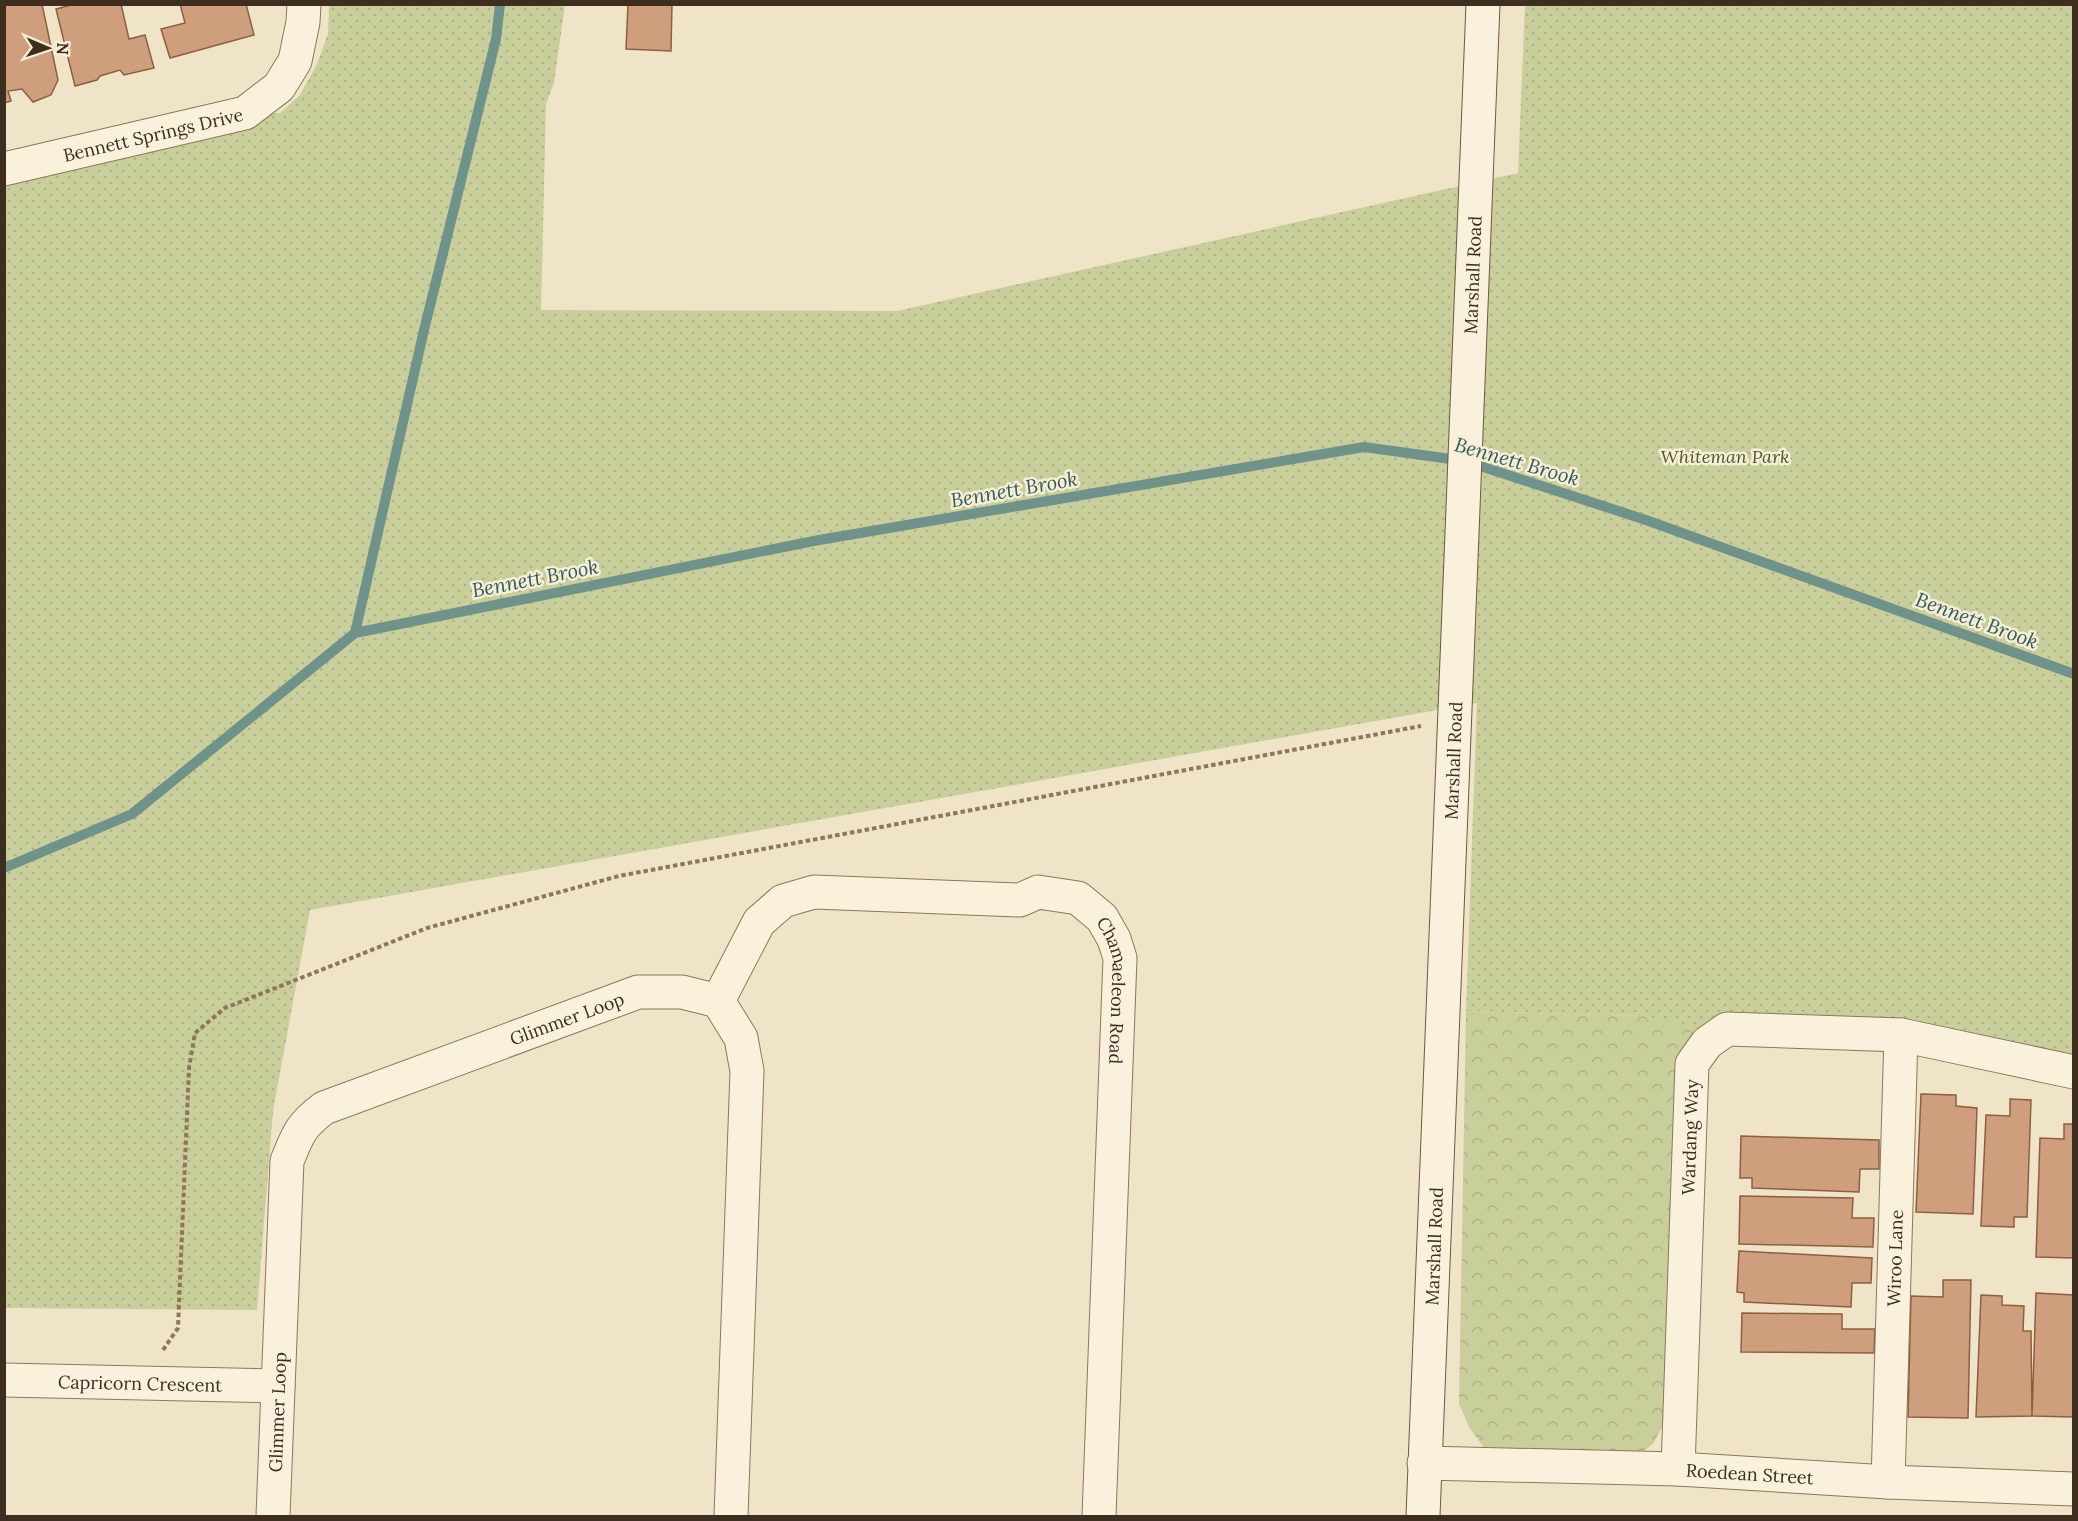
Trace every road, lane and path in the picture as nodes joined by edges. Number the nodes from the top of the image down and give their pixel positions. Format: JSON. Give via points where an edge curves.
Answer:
{"nodes":[{"id":1,"x":304,"y":4,"type":"edge"},
{"id":2,"x":1483,"y":4,"type":"edge"},
{"id":3,"x":4,"y":169,"type":"edge"},
{"id":4,"x":1425,"y":725,"type":"dead end"},
{"id":5,"x":718,"y":1001,"type":"junction"},
{"id":6,"x":1901,"y":1035,"type":"junction"},
{"id":7,"x":2073,"y":1072,"type":"edge"},
{"id":8,"x":162,"y":1350,"type":"dead end"},
{"id":9,"x":4,"y":1380,"type":"edge"},
{"id":10,"x":278,"y":1386,"type":"junction"},
{"id":11,"x":1424,"y":1463,"type":"junction"},
{"id":12,"x":1678,"y":1469,"type":"junction"},
{"id":13,"x":1888,"y":1482,"type":"junction"},
{"id":14,"x":2073,"y":1489,"type":"edge"},
{"id":15,"x":273,"y":1516,"type":"edge"},
{"id":16,"x":731,"y":1516,"type":"edge"},
{"id":17,"x":1099,"y":1516,"type":"edge"},
{"id":18,"x":1423,"y":1516,"type":"edge"}],
"edges":[{"from":1,"to":3,"type":"street","name":"Bennett Springs Drive","via":[[295,61],[279,87],[245,113]]},
{"from":2,"to":11,"type":"street","name":"Marshall Road"},
{"from":4,"to":8,"type":"path","via":[[619,876],[427,927],[225,1008],[195,1033],[189,1068],[178,1328]]},
{"from":5,"to":10,"type":"street","name":"Glimmer Loop","via":[[682,992],[638,992],[324,1108],[308,1120],[287,1161]]},
{"from":5,"to":16,"type":"street","via":[[741,1038],[747,1071]]},
{"from":5,"to":17,"type":"street","name":"Chamaeleon Road","via":[[759,922],[783,901],[814,892],[1020,900],[1038,892],[1078,898],[1102,918],[1120,958]]},
{"from":6,"to":7,"type":"street","name":"Wardang Way"},
{"from":6,"to":12,"type":"street","name":"Wardang Way","via":[[1727,1029],[1707,1043],[1692,1064]]},
{"from":6,"to":13,"type":"street","name":"Wiroo Lane"},
{"from":9,"to":10,"type":"street","name":"Capricorn Crescent"},
{"from":10,"to":15,"type":"street","name":"Glimmer Loop"},
{"from":11,"to":12,"type":"street","name":"Roedean Street"},
{"from":11,"to":18,"type":"street","name":"Marshall Road"},
{"from":12,"to":13,"type":"street","name":"Roedean Street"},
{"from":13,"to":14,"type":"street","name":"Roedean Street"}]}
